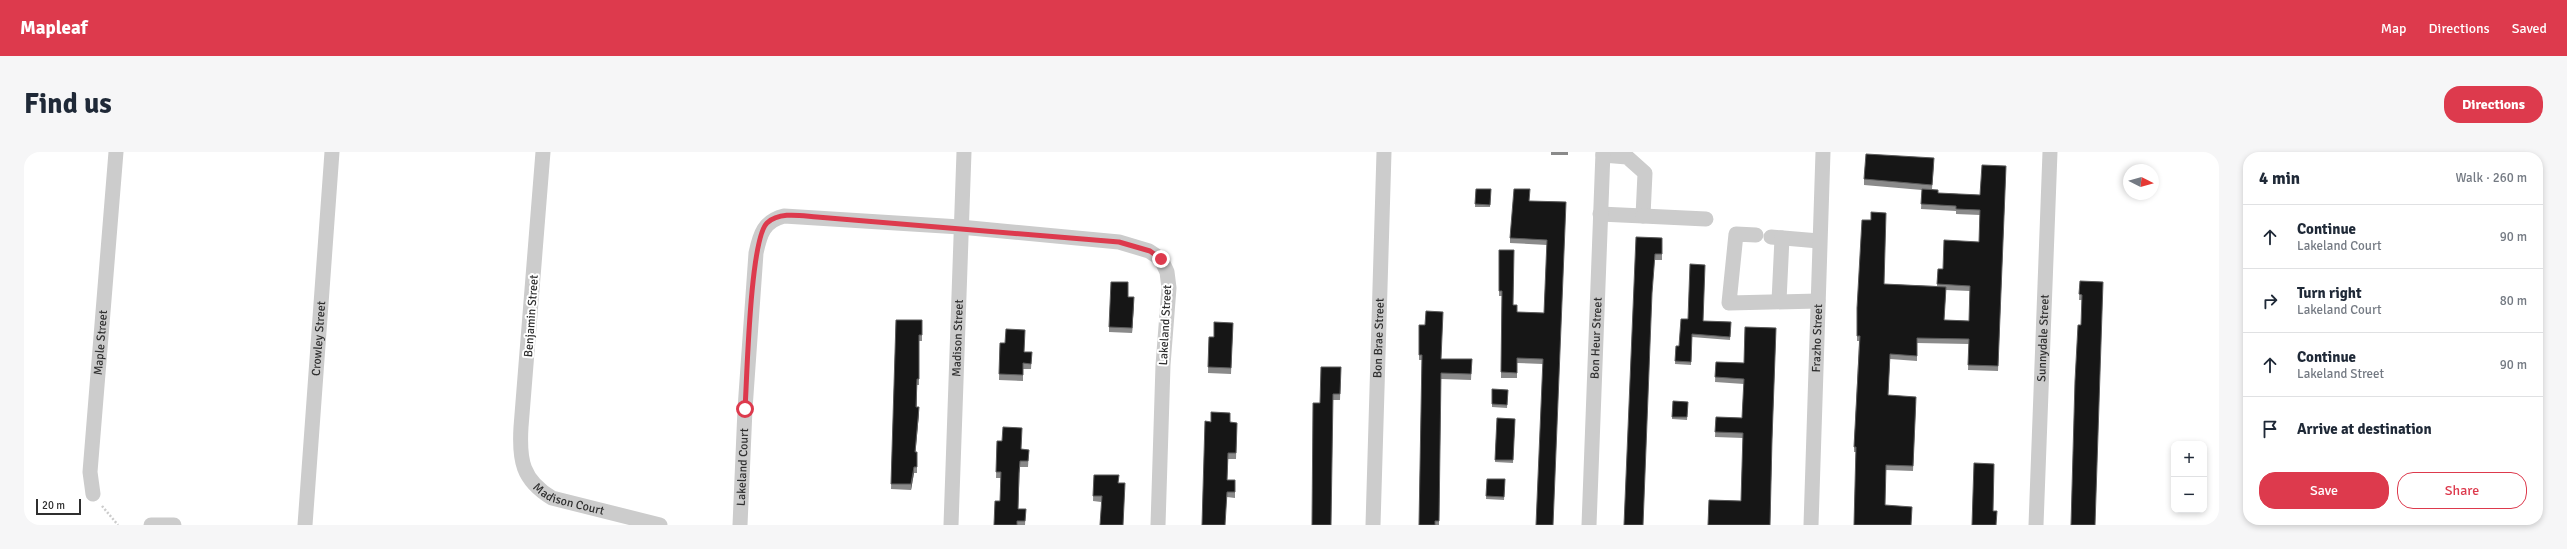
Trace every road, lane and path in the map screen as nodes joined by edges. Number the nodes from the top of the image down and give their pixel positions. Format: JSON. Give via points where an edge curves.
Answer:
{"nodes":[{"id":1,"x":116,"y":152,"type":"edge"},
{"id":2,"x":332,"y":152,"type":"edge"},
{"id":3,"x":543,"y":152,"type":"edge"},
{"id":4,"x":964,"y":152,"type":"edge"},
{"id":5,"x":1384,"y":152,"type":"edge"},
{"id":6,"x":1823,"y":152,"type":"edge"},
{"id":7,"x":2050,"y":152,"type":"edge"},
{"id":8,"x":1603,"y":153,"type":"edge"},
{"id":9,"x":1600,"y":214,"type":"junction"},
{"id":10,"x":1643,"y":216,"type":"junction"},
{"id":11,"x":1706,"y":219,"type":"dead end"},
{"id":12,"x":960,"y":227,"type":"junction"},
{"id":13,"x":1756,"y":235,"type":"dead end"},
{"id":14,"x":1820,"y":241,"type":"junction"},
{"id":15,"x":1779,"y":301,"type":"junction"},
{"id":16,"x":1818,"y":301,"type":"junction"},
{"id":17,"x":528,"y":479,"type":"joint"},
{"id":18,"x":93,"y":494,"type":"joint"},
{"id":19,"x":118,"y":525,"type":"edge"},
{"id":20,"x":151,"y":525,"type":"edge"},
{"id":21,"x":174,"y":525,"type":"edge"},
{"id":22,"x":305,"y":525,"type":"edge"},
{"id":23,"x":660,"y":525,"type":"edge"},
{"id":24,"x":740,"y":525,"type":"edge"},
{"id":25,"x":951,"y":525,"type":"edge"},
{"id":26,"x":1158,"y":525,"type":"edge"},
{"id":27,"x":1373,"y":525,"type":"edge"},
{"id":28,"x":1589,"y":525,"type":"edge"},
{"id":29,"x":1811,"y":525,"type":"edge"},
{"id":30,"x":2036,"y":525,"type":"edge"}],
"edges":[{"from":1,"to":18,"type":"street","name":"Maple Street","via":[[90,472]]},
{"from":2,"to":22,"type":"street","name":"Crowley Street"},
{"from":3,"to":17,"type":"street","name":"Benjamin Street","via":[[520,450]]},
{"from":4,"to":12,"type":"street","name":"Madison Street"},
{"from":5,"to":27,"type":"street","name":"Bon Brae Street"},
{"from":6,"to":14,"type":"street","name":"Frazho Street"},
{"from":7,"to":30,"type":"street","name":"Sunnydale Street"},
{"from":8,"to":9,"type":"street","name":"Bon Heur Street"},
{"from":8,"to":10,"type":"street","via":[[1627,156],[1645,173]]},
{"from":9,"to":10,"type":"street"},
{"from":9,"to":28,"type":"street","name":"Bon Heur Street"},
{"from":10,"to":11,"type":"street"},
{"from":12,"to":24,"type":"street","name":"Lakeland Court","via":[[784,216],[766,223],[756,254]]},
{"from":12,"to":25,"type":"street","name":"Madison Street"},
{"from":12,"to":26,"type":"street","name":"Lakeland Street","via":[[1119,242],[1143,248],[1161,259],[1167,272],[1169,288],[1163,365]]},
{"from":13,"to":15,"type":"street","via":[[1736,234],[1729,303]]},
{"from":14,"to":15,"type":"street","via":[[1777,238]]},
{"from":14,"to":16,"type":"street","name":"Frazho Street"},
{"from":15,"to":16,"type":"street"},
{"from":16,"to":29,"type":"street","name":"Frazho Street"},
{"from":17,"to":23,"type":"street","name":"Madison Court","via":[[552,498]]},
{"from":18,"to":19,"type":"path"},
{"from":20,"to":21,"type":"street"}]}
